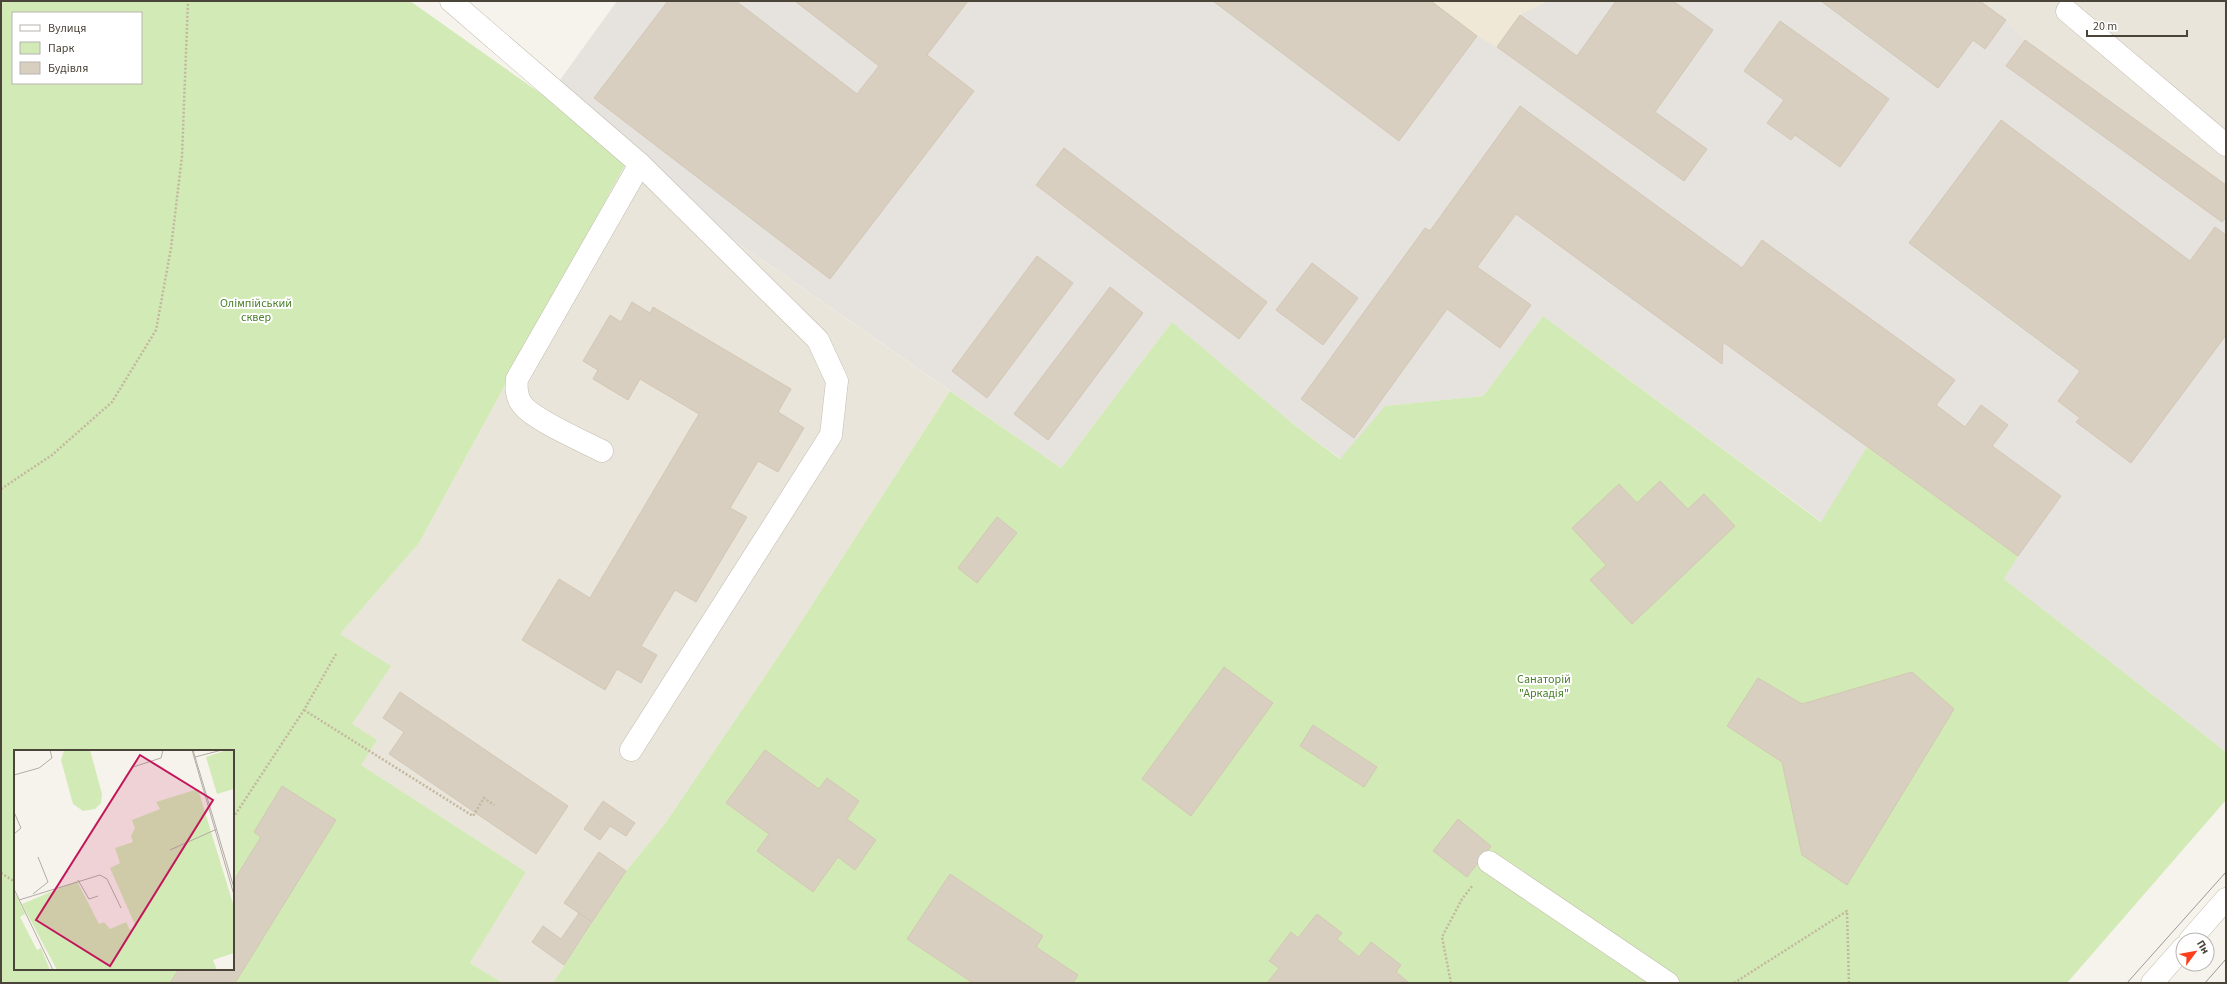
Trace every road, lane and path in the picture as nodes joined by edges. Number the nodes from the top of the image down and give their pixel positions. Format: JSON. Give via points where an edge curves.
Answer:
{"nodes":[{"id":1,"x":188,"y":1,"type":"edge"},
{"id":2,"x":451,"y":1,"type":"edge"},
{"id":3,"x":2067,"y":11,"type":"dead end"},
{"id":4,"x":2226,"y":145,"type":"edge"},
{"id":5,"x":640,"y":164,"type":"junction"},
{"id":6,"x":602,"y":451,"type":"dead end"},
{"id":7,"x":1,"y":489,"type":"edge"},
{"id":8,"x":336,"y":654,"type":"dead end"},
{"id":9,"x":304,"y":710,"type":"junction"},
{"id":10,"x":631,"y":750,"type":"dead end"},
{"id":11,"x":494,"y":805,"type":"dead end"},
{"id":12,"x":234,"y":816,"type":"edge"},
{"id":13,"x":1490,"y":862,"type":"joint"},
{"id":14,"x":1,"y":873,"type":"edge"},
{"id":15,"x":14,"y":881,"type":"edge"},
{"id":16,"x":2226,"y":899,"type":"edge"},
{"id":17,"x":2197,"y":932,"type":"edge"},
{"id":18,"x":2175,"y":957,"type":"edge"},
{"id":19,"x":1451,"y":983,"type":"edge"},
{"id":20,"x":1668,"y":983,"type":"edge"},
{"id":21,"x":1734,"y":983,"type":"edge"},
{"id":22,"x":1849,"y":983,"type":"edge"},
{"id":23,"x":2152,"y":983,"type":"edge"}],
"edges":[{"from":1,"to":7,"type":"path","via":[[182,156],[171,248],[156,330],[112,402],[52,455]]},
{"from":2,"to":5,"type":"street"},
{"from":3,"to":4,"type":"street"},
{"from":5,"to":6,"type":"street","via":[[517,379],[516,392],[522,404],[536,416]]},
{"from":5,"to":10,"type":"street","via":[[818,340],[837,382],[832,435]]},
{"from":8,"to":9,"type":"path"},
{"from":9,"to":11,"type":"path","via":[[474,816],[484,798]]},
{"from":9,"to":12,"type":"path"},
{"from":13,"to":19,"type":"path","via":[[1462,899],[1442,937]]},
{"from":13,"to":20,"type":"street"},
{"from":14,"to":15,"type":"path"},
{"from":16,"to":17,"type":"street"},
{"from":18,"to":23,"type":"street"},
{"from":21,"to":22,"type":"path","via":[[1847,911]]}]}
